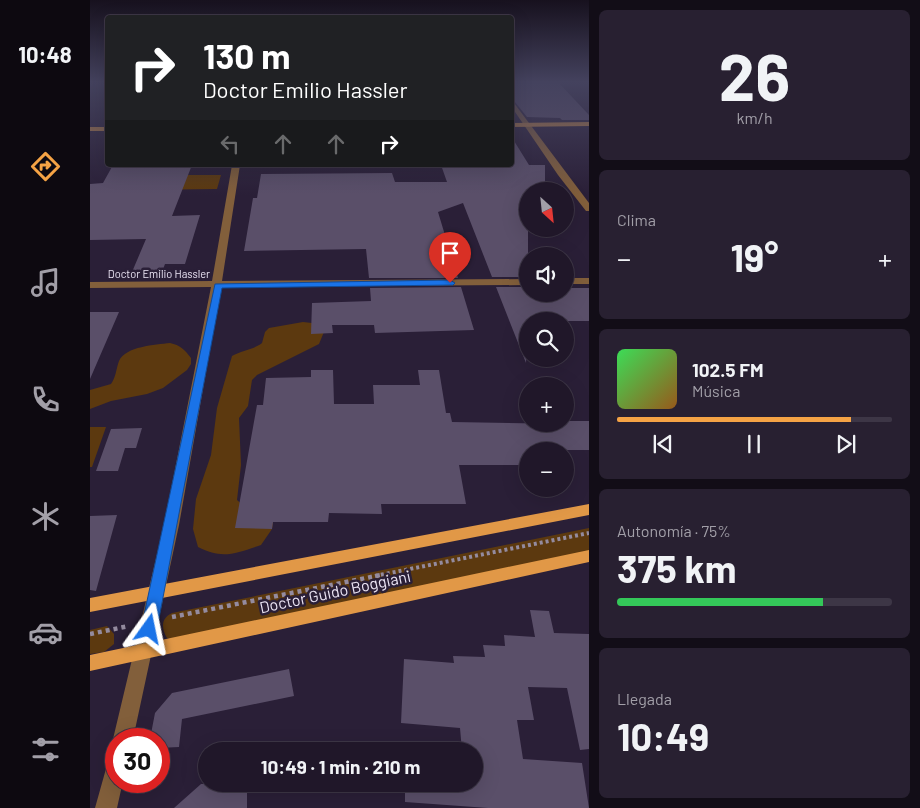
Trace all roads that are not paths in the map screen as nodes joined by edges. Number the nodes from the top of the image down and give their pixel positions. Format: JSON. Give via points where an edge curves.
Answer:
{"nodes":[{"id":1,"x":524,"y":120,"type":"edge"},
{"id":2,"x":589,"y":124,"type":"edge"},
{"id":3,"x":514,"y":125,"type":"edge"},
{"id":4,"x":528,"y":125,"type":"junction"},
{"id":5,"x":90,"y":129,"type":"edge"},
{"id":6,"x":105,"y":129,"type":"edge"},
{"id":7,"x":236,"y":167,"type":"edge"},
{"id":8,"x":589,"y":209,"type":"edge"},
{"id":9,"x":574,"y":281,"type":"edge"},
{"id":10,"x":589,"y":281,"type":"edge"},
{"id":11,"x":519,"y":282,"type":"edge"},
{"id":12,"x":90,"y":286,"type":"edge"},
{"id":13,"x":218,"y":286,"type":"junction"},
{"id":14,"x":589,"y":509,"type":"edge"},
{"id":15,"x":589,"y":556,"type":"edge"},
{"id":16,"x":157,"y":593,"type":"junction"},
{"id":17,"x":90,"y":606,"type":"edge"},
{"id":18,"x":144,"y":652,"type":"junction"},
{"id":19,"x":90,"y":663,"type":"edge"},
{"id":20,"x":126,"y":728,"type":"edge"},
{"id":21,"x":109,"y":793,"type":"edge"},
{"id":22,"x":106,"y":808,"type":"edge"}],
"edges":[{"from":1,"to":4,"type":"street"},
{"from":2,"to":4,"type":"street"},
{"from":3,"to":4,"type":"street"},
{"from":4,"to":8,"type":"street"},
{"from":5,"to":6,"type":"street"},
{"from":7,"to":13,"type":"street"},
{"from":9,"to":10,"type":"street"},
{"from":11,"to":13,"type":"street","name":"Doctor Emilio Hassler"},
{"from":12,"to":13,"type":"street","name":"Doctor Emilio Hassler"},
{"from":13,"to":16,"type":"street"},
{"from":14,"to":16,"type":"main road"},
{"from":15,"to":18,"type":"main road","name":"Doctor Guido Boggiani"},
{"from":16,"to":17,"type":"main road"},
{"from":16,"to":18,"type":"street"},
{"from":18,"to":19,"type":"main road","name":"Doctor Guido Boggiani"},
{"from":18,"to":20,"type":"street"},
{"from":21,"to":22,"type":"street"}]}
